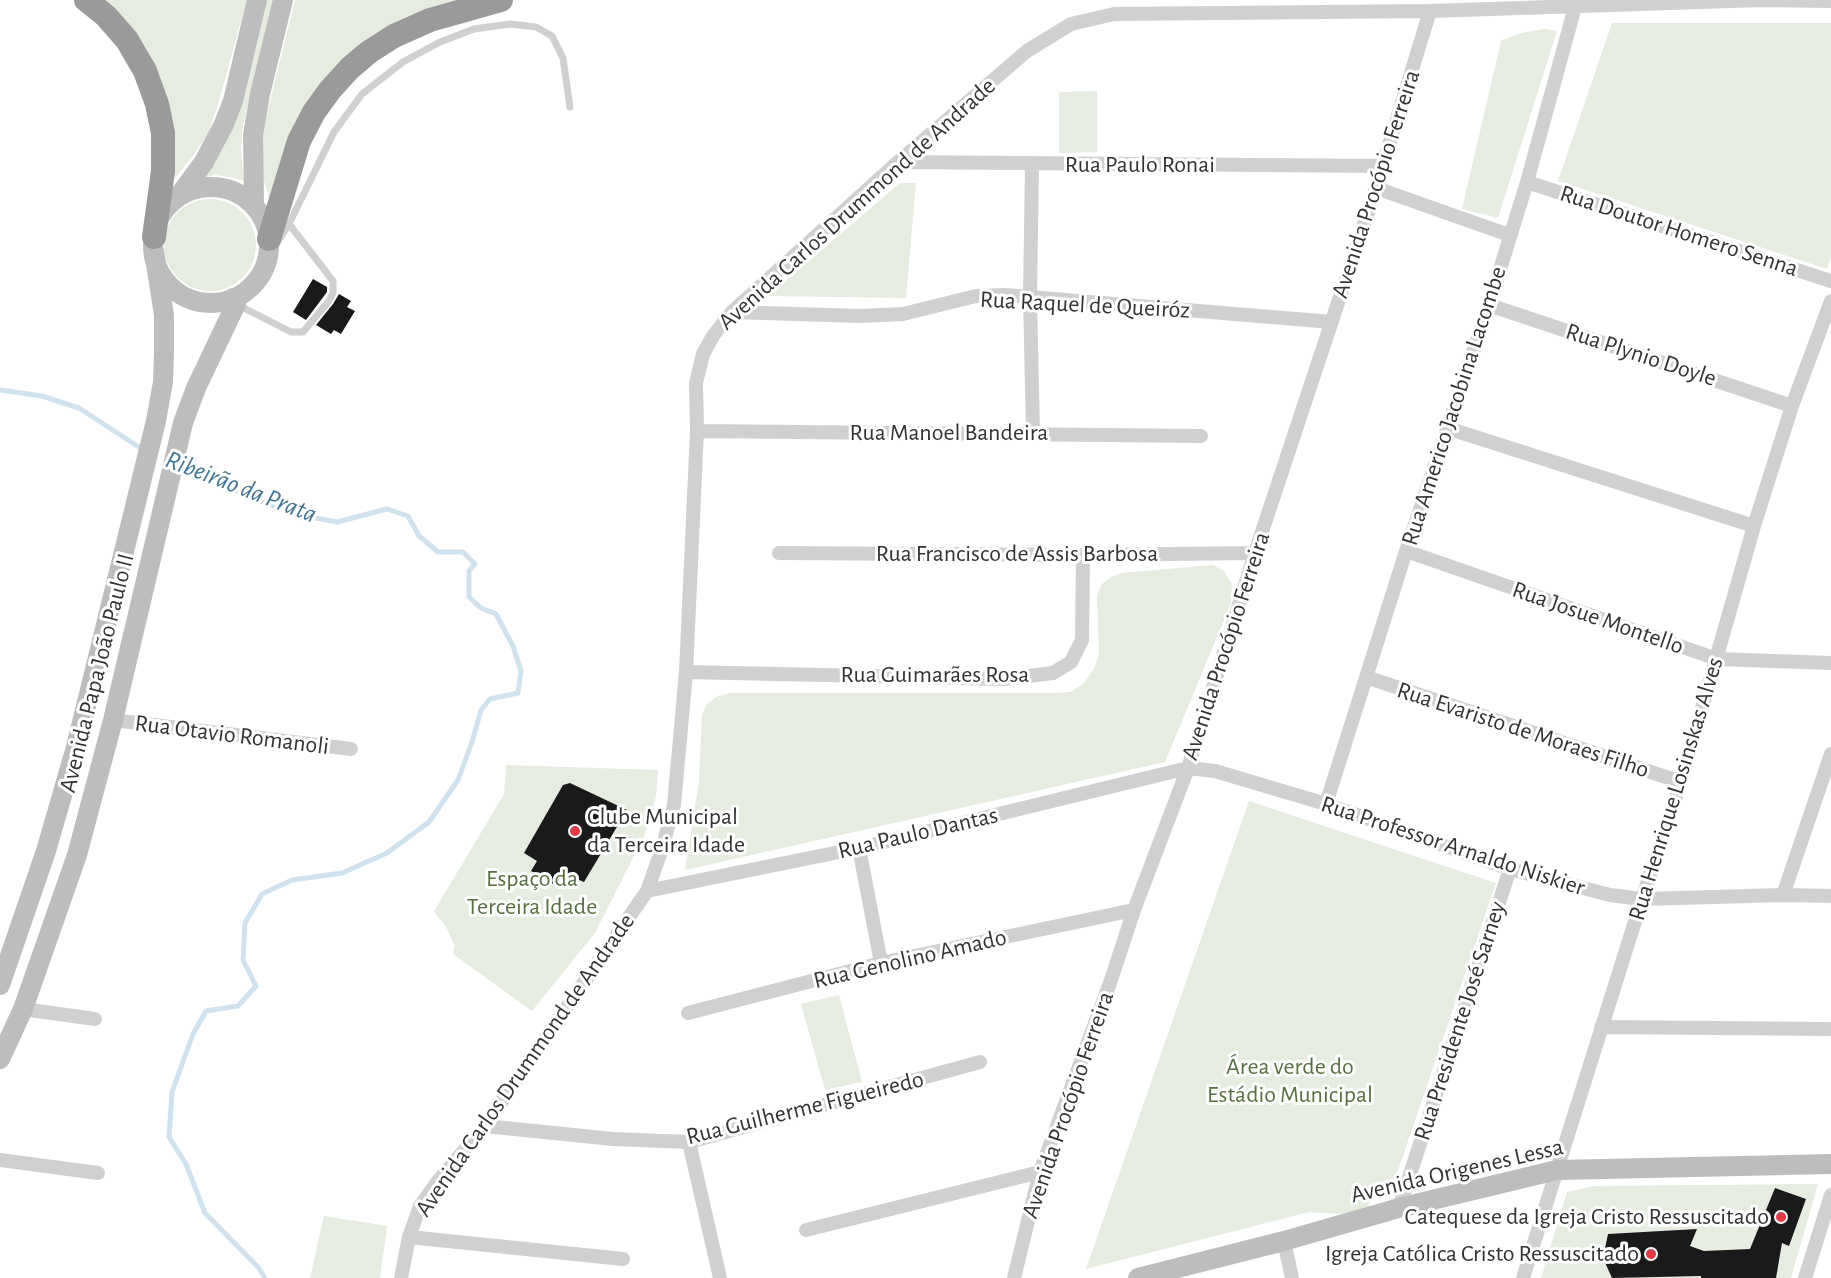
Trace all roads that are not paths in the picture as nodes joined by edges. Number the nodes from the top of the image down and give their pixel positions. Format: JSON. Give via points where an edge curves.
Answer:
{"nodes":[{"id":1,"x":86,"y":0,"type":"edge"},
{"id":2,"x":257,"y":0,"type":"edge"},
{"id":3,"x":283,"y":0,"type":"edge"},
{"id":4,"x":501,"y":0,"type":"edge"},
{"id":5,"x":1831,"y":1,"type":"edge"},
{"id":6,"x":1575,"y":7,"type":"junction"},
{"id":7,"x":1430,"y":11,"type":"junction"},
{"id":8,"x":570,"y":107,"type":"dead end"},
{"id":9,"x":898,"y":162,"type":"junction"},
{"id":10,"x":1032,"y":165,"type":"junction"},
{"id":11,"x":1383,"y":166,"type":"junction"},
{"id":12,"x":1527,"y":182,"type":"junction"},
{"id":13,"x":1376,"y":188,"type":"junction"},
{"id":14,"x":178,"y":197,"type":"junction"},
{"id":15,"x":254,"y":205,"type":"junction"},
{"id":16,"x":288,"y":224,"type":"junction"},
{"id":17,"x":1509,"y":236,"type":"junction"},
{"id":18,"x":154,"y":244,"type":"junction"},
{"id":19,"x":269,"y":248,"type":"junction"},
{"id":20,"x":1831,"y":280,"type":"edge"},
{"id":21,"x":1030,"y":297,"type":"junction"},
{"id":22,"x":235,"y":301,"type":"junction"},
{"id":23,"x":1831,"y":301,"type":"edge"},
{"id":24,"x":1489,"y":305,"type":"junction"},
{"id":25,"x":732,"y":312,"type":"junction"},
{"id":26,"x":1332,"y":322,"type":"junction"},
{"id":27,"x":1792,"y":406,"type":"junction"},
{"id":28,"x":1447,"y":428,"type":"junction"},
{"id":29,"x":697,"y":431,"type":"junction"},
{"id":30,"x":1033,"y":433,"type":"junction"},
{"id":31,"x":1201,"y":435,"type":"dead end"},
{"id":32,"x":1754,"y":526,"type":"junction"},
{"id":33,"x":1406,"y":551,"type":"junction"},
{"id":34,"x":779,"y":553,"type":"dead end"},
{"id":35,"x":1256,"y":553,"type":"junction"},
{"id":36,"x":1083,"y":555,"type":"junction"},
{"id":37,"x":1717,"y":659,"type":"junction"},
{"id":38,"x":1831,"y":663,"type":"edge"},
{"id":39,"x":686,"y":672,"type":"junction"},
{"id":40,"x":1366,"y":677,"type":"junction"},
{"id":41,"x":113,"y":720,"type":"junction"},
{"id":42,"x":351,"y":749,"type":"dead end"},
{"id":43,"x":1831,"y":754,"type":"edge"},
{"id":44,"x":1188,"y":768,"type":"junction"},
{"id":45,"x":1681,"y":782,"type":"junction"},
{"id":46,"x":1326,"y":804,"type":"junction"},
{"id":47,"x":860,"y":848,"type":"junction"},
{"id":48,"x":1510,"y":869,"type":"junction"},
{"id":49,"x":647,"y":891,"type":"junction"},
{"id":50,"x":1783,"y":895,"type":"junction"},
{"id":51,"x":1831,"y":896,"type":"edge"},
{"id":52,"x":1642,"y":899,"type":"junction"},
{"id":53,"x":1134,"y":910,"type":"junction"},
{"id":54,"x":881,"y":963,"type":"junction"},
{"id":55,"x":0,"y":985,"type":"edge"},
{"id":56,"x":23,"y":1009,"type":"junction"},
{"id":57,"x":688,"y":1013,"type":"dead end"},
{"id":58,"x":95,"y":1019,"type":"dead end"},
{"id":59,"x":1601,"y":1027,"type":"junction"},
{"id":60,"x":1831,"y":1029,"type":"edge"},
{"id":61,"x":0,"y":1059,"type":"edge"},
{"id":62,"x":980,"y":1062,"type":"dead end"},
{"id":63,"x":485,"y":1126,"type":"junction"},
{"id":64,"x":689,"y":1142,"type":"junction"},
{"id":65,"x":0,"y":1160,"type":"edge"},
{"id":66,"x":1831,"y":1164,"type":"edge"},
{"id":67,"x":1557,"y":1170,"type":"junction"},
{"id":68,"x":1040,"y":1172,"type":"junction"},
{"id":69,"x":98,"y":1173,"type":"dead end"},
{"id":70,"x":1831,"y":1195,"type":"edge"},
{"id":71,"x":1399,"y":1208,"type":"junction"},
{"id":72,"x":806,"y":1230,"type":"dead end"},
{"id":73,"x":409,"y":1237,"type":"junction"},
{"id":74,"x":1284,"y":1241,"type":"junction"},
{"id":75,"x":623,"y":1259,"type":"dead end"},
{"id":76,"x":401,"y":1278,"type":"edge"},
{"id":77,"x":720,"y":1278,"type":"edge"},
{"id":78,"x":1014,"y":1278,"type":"edge"},
{"id":79,"x":1138,"y":1278,"type":"edge"},
{"id":80,"x":1292,"y":1278,"type":"edge"},
{"id":81,"x":1522,"y":1278,"type":"edge"},
{"id":82,"x":1805,"y":1278,"type":"edge"}],
"edges":[{"from":1,"to":18,"type":"highway","via":[[127,40],[158,104],[163,171]]},
{"from":2,"to":14,"type":"street","via":[[224,124],[204,162]]},
{"from":3,"to":15,"type":"street","via":[[253,135]]},
{"from":4,"to":19,"type":"highway","via":[[430,20],[403,32],[350,68],[314,112],[299,141]]},
{"from":5,"to":6,"type":"street","name":"Avenida Carlos Drummond de Andrade"},
{"from":6,"to":7,"type":"street","name":"Avenida Carlos Drummond de Andrade"},
{"from":6,"to":12,"type":"street","name":"Rua Americo Jacobina Lacombe"},
{"from":7,"to":9,"type":"street","name":"Avenida Carlos Drummond de Andrade","via":[[1114,14],[1071,24],[1027,51]]},
{"from":7,"to":11,"type":"street","name":"Avenida Procópio Ferreira"},
{"from":8,"to":16,"type":"lane","via":[[563,58],[552,36],[536,27],[510,24],[474,29],[440,42],[404,62],[362,94],[334,132]]},
{"from":9,"to":10,"type":"street","name":"Rua Paulo Ronai"},
{"from":9,"to":25,"type":"street","name":"Avenida Carlos Drummond de Andrade"},
{"from":10,"to":11,"type":"street","name":"Rua Paulo Ronai"},
{"from":10,"to":21,"type":"street"},
{"from":11,"to":13,"type":"street","name":"Avenida Procópio Ferreira"},
{"from":12,"to":17,"type":"street","name":"Rua Americo Jacobina Lacombe"},
{"from":12,"to":20,"type":"street","name":"Rua Doutor Homero Senna"},
{"from":13,"to":17,"type":"street"},
{"from":13,"to":26,"type":"street","name":"Avenida Procópio Ferreira"},
{"from":14,"to":15,"type":"street","via":[[209,187],[226,188]]},
{"from":14,"to":18,"type":"street","via":[[158,222]]},
{"from":15,"to":19,"type":"street","via":[[265,221]]},
{"from":16,"to":19,"type":"lane"},
{"from":16,"to":22,"type":"lane","via":[[333,281],[329,301],[303,332],[291,332]]},
{"from":17,"to":24,"type":"street","name":"Rua Americo Jacobina Lacombe"},
{"from":18,"to":22,"type":"street","via":[[158,268],[182,294],[198,301]]},
{"from":18,"to":55,"type":"street","name":"Avenida Papa João Paulo II","via":[[164,315],[163,382],[156,421],[76,747],[46,851]]},
{"from":19,"to":22,"type":"street","via":[[262,274]]},
{"from":21,"to":25,"type":"street","name":"Rua Raquel de Queiróz","via":[[976,296],[903,314]]},
{"from":21,"to":26,"type":"street","name":"Rua Raquel de Queiróz"},
{"from":21,"to":30,"type":"street"},
{"from":22,"to":41,"type":"street","name":"Avenida Papa João Paulo II","via":[[183,423]]},
{"from":23,"to":27,"type":"street","name":"Rua Henrique Losinskas Alves"},
{"from":24,"to":27,"type":"street","name":"Rua Plynio Doyle"},
{"from":24,"to":28,"type":"street","name":"Rua Americo Jacobina Lacombe"},
{"from":25,"to":29,"type":"street","name":"Avenida Carlos Drummond de Andrade","via":[[703,354],[696,383]]},
{"from":26,"to":35,"type":"street","name":"Avenida Procópio Ferreira"},
{"from":27,"to":32,"type":"street","name":"Rua Henrique Losinskas Alves"},
{"from":28,"to":32,"type":"street"},
{"from":28,"to":33,"type":"street","name":"Rua Americo Jacobina Lacombe"},
{"from":29,"to":30,"type":"street","name":"Rua Manoel Bandeira"},
{"from":29,"to":39,"type":"street","name":"Avenida Carlos Drummond de Andrade"},
{"from":30,"to":31,"type":"street","name":"Rua Manoel Bandeira"},
{"from":32,"to":37,"type":"street","name":"Rua Henrique Losinskas Alves"},
{"from":33,"to":37,"type":"street","name":"Rua Josue Montello"},
{"from":33,"to":40,"type":"street","name":"Rua Americo Jacobina Lacombe"},
{"from":34,"to":36,"type":"street","name":"Rua Francisco de Assis Barbosa"},
{"from":35,"to":36,"type":"street","name":"Rua Francisco de Assis Barbosa"},
{"from":35,"to":44,"type":"street","name":"Avenida Procópio Ferreira"},
{"from":36,"to":39,"type":"street","name":"Rua Guimarães Rosa","via":[[1082,640],[1071,662],[1053,673],[1004,679]]},
{"from":37,"to":38,"type":"street","name":"Rua Josue Montello"},
{"from":37,"to":45,"type":"street","name":"Rua Henrique Losinskas Alves"},
{"from":39,"to":49,"type":"street","name":"Avenida Carlos Drummond de Andrade","via":[[674,805]]},
{"from":40,"to":45,"type":"street","name":"Rua Evaristo de Moraes Filho"},
{"from":40,"to":46,"type":"street","name":"Rua Americo Jacobina Lacombe"},
{"from":41,"to":42,"type":"street","name":"Rua Otavio Romanoli"},
{"from":41,"to":56,"type":"street","name":"Avenida Papa João Paulo II","via":[[77,855]]},
{"from":43,"to":50,"type":"street"},
{"from":44,"to":46,"type":"street","name":"Rua Professor Arnaldo Niskier","via":[[1215,771]]},
{"from":44,"to":47,"type":"street","name":"Rua Paulo Dantas"},
{"from":44,"to":53,"type":"street","name":"Avenida Procópio Ferreira"},
{"from":45,"to":52,"type":"street","name":"Rua Henrique Losinskas Alves"},
{"from":46,"to":48,"type":"street","name":"Rua Professor Arnaldo Niskier"},
{"from":47,"to":49,"type":"street","name":"Rua Paulo Dantas"},
{"from":47,"to":54,"type":"street"},
{"from":48,"to":52,"type":"street","name":"Rua Professor Arnaldo Niskier","via":[[1577,888]]},
{"from":48,"to":71,"type":"street","name":"Rua Presidente José Sarney"},
{"from":49,"to":63,"type":"street","name":"Avenida Carlos Drummond de Andrade"},
{"from":50,"to":51,"type":"street","name":"Rua Professor Arnaldo Niskier"},
{"from":50,"to":52,"type":"street","name":"Rua Professor Arnaldo Niskier"},
{"from":52,"to":59,"type":"street","name":"Rua Henrique Losinskas Alves"},
{"from":53,"to":54,"type":"street","name":"Rua Genolino Amado"},
{"from":53,"to":68,"type":"street","name":"Avenida Procópio Ferreira"},
{"from":54,"to":57,"type":"street","name":"Rua Genolino Amado"},
{"from":56,"to":58,"type":"street"},
{"from":56,"to":61,"type":"street","name":"Avenida Papa João Paulo II"},
{"from":59,"to":60,"type":"street"},
{"from":59,"to":67,"type":"street","name":"Rua Henrique Losinskas Alves"},
{"from":62,"to":64,"type":"street","name":"Rua Guilherme Figueiredo"},
{"from":63,"to":64,"type":"street","name":"Rua Guilherme Figueiredo"},
{"from":63,"to":73,"type":"street","name":"Avenida Carlos Drummond de Andrade","via":[[420,1206]]},
{"from":64,"to":77,"type":"street"},
{"from":65,"to":69,"type":"street"},
{"from":66,"to":67,"type":"street","name":"Avenida Origenes Lessa"},
{"from":67,"to":71,"type":"street","name":"Avenida Origenes Lessa"},
{"from":67,"to":81,"type":"street","name":"Rua Henrique Losinskas Alves"},
{"from":68,"to":72,"type":"street"},
{"from":68,"to":78,"type":"street","name":"Avenida Procópio Ferreira"},
{"from":70,"to":82,"type":"street"},
{"from":71,"to":74,"type":"street","name":"Avenida Origenes Lessa"},
{"from":73,"to":75,"type":"street"},
{"from":73,"to":76,"type":"street","name":"Avenida Carlos Drummond de Andrade"},
{"from":74,"to":79,"type":"street","name":"Avenida Origenes Lessa"},
{"from":74,"to":80,"type":"street"}]}
